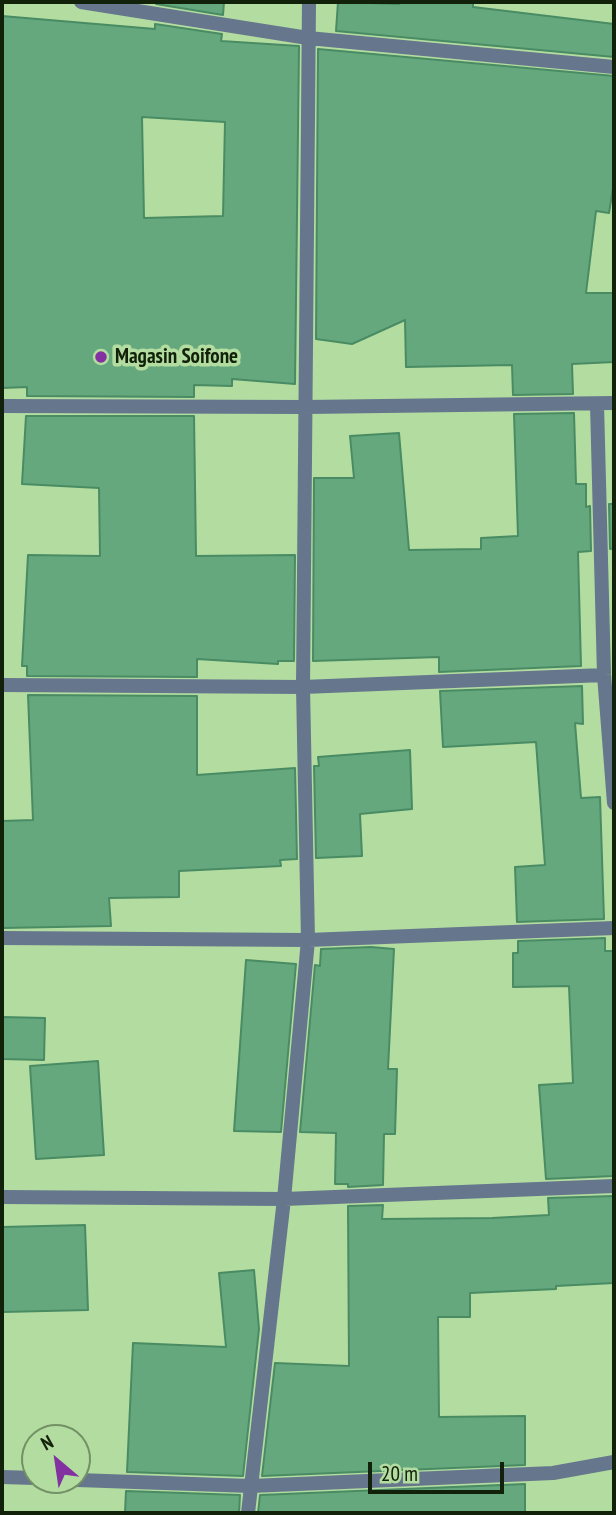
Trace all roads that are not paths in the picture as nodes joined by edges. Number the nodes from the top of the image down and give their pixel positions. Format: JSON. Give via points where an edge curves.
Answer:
{"nodes":[{"id":1,"x":81,"y":2,"type":"edge"},
{"id":2,"x":309,"y":2,"type":"edge"},
{"id":3,"x":146,"y":6,"type":"edge"},
{"id":4,"x":308,"y":38,"type":"junction"},
{"id":5,"x":614,"y":67,"type":"edge"},
{"id":6,"x":614,"y":403,"type":"edge"},
{"id":7,"x":597,"y":404,"type":"junction"},
{"id":8,"x":2,"y":406,"type":"edge"},
{"id":9,"x":306,"y":407,"type":"junction"},
{"id":10,"x":604,"y":675,"type":"junction"},
{"id":11,"x":2,"y":685,"type":"edge"},
{"id":12,"x":303,"y":687,"type":"junction"},
{"id":13,"x":614,"y":803,"type":"edge"},
{"id":14,"x":614,"y":928,"type":"edge"},
{"id":15,"x":2,"y":938,"type":"edge"},
{"id":16,"x":308,"y":940,"type":"junction"},
{"id":17,"x":614,"y":1186,"type":"edge"},
{"id":18,"x":2,"y":1197,"type":"edge"},
{"id":19,"x":284,"y":1199,"type":"junction"},
{"id":20,"x":614,"y":1462,"type":"edge"},
{"id":21,"x":2,"y":1477,"type":"edge"},
{"id":22,"x":21,"y":1478,"type":"edge"},
{"id":23,"x":91,"y":1480,"type":"edge"},
{"id":24,"x":251,"y":1486,"type":"junction"},
{"id":25,"x":247,"y":1513,"type":"edge"}],
"edges":[{"from":1,"to":3,"type":"street"},
{"from":2,"to":4,"type":"street"},
{"from":3,"to":4,"type":"street"},
{"from":4,"to":5,"type":"street"},
{"from":4,"to":9,"type":"street"},
{"from":6,"to":7,"type":"street"},
{"from":7,"to":9,"type":"street"},
{"from":7,"to":10,"type":"street"},
{"from":8,"to":9,"type":"street"},
{"from":9,"to":12,"type":"street"},
{"from":10,"to":12,"type":"street"},
{"from":10,"to":13,"type":"street"},
{"from":11,"to":12,"type":"street"},
{"from":12,"to":16,"type":"street"},
{"from":14,"to":16,"type":"street"},
{"from":15,"to":16,"type":"street"},
{"from":16,"to":19,"type":"street"},
{"from":17,"to":19,"type":"street"},
{"from":18,"to":19,"type":"street"},
{"from":19,"to":24,"type":"street"},
{"from":20,"to":24,"type":"street","via":[[553,1473]]},
{"from":21,"to":22,"type":"street"},
{"from":23,"to":24,"type":"street"},
{"from":24,"to":25,"type":"street"}]}
